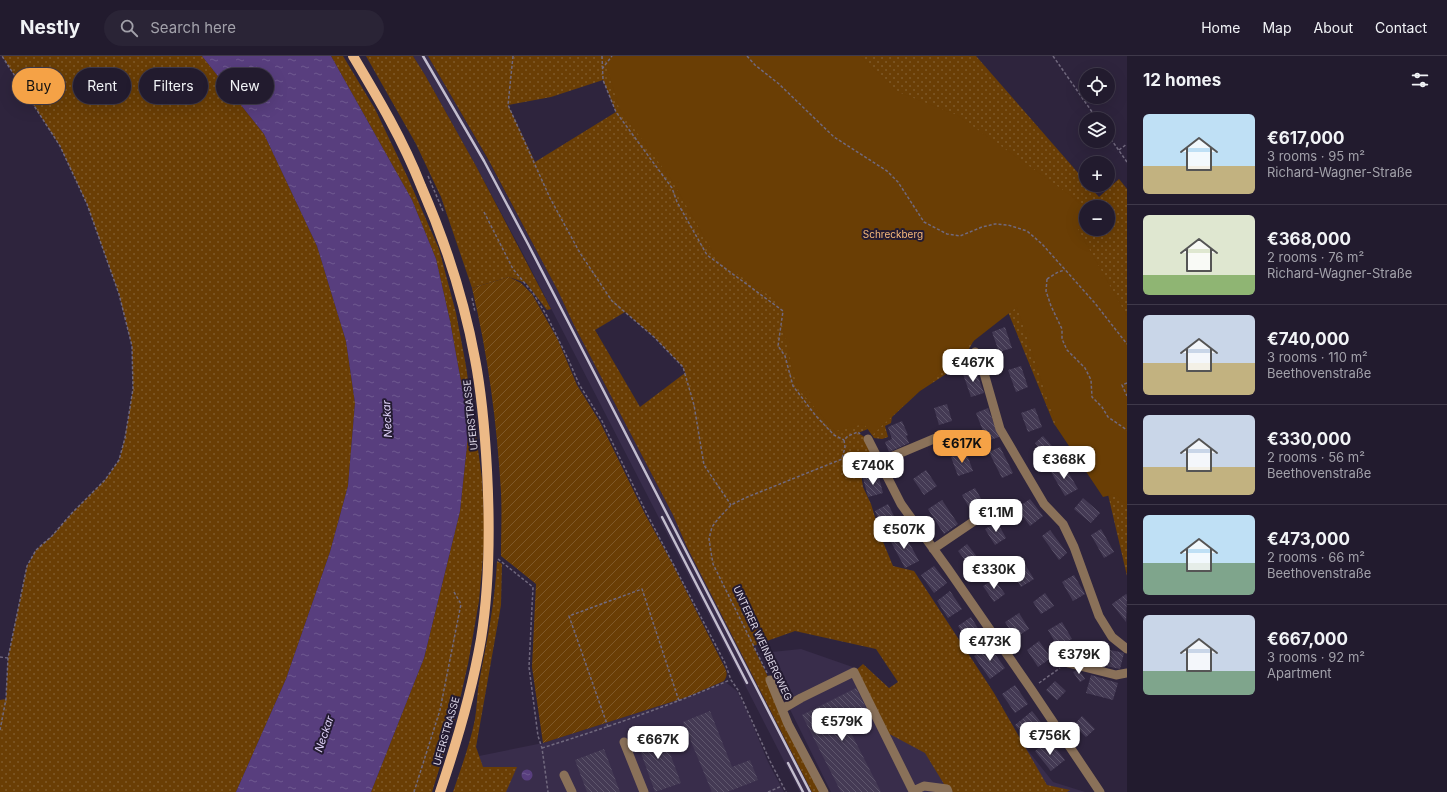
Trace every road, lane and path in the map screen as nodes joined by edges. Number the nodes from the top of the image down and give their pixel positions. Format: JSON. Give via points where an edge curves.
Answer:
{"nodes":[{"id":1,"x":2,"y":56,"type":"edge"},
{"id":2,"x":353,"y":56,"type":"edge"},
{"id":3,"x":513,"y":56,"type":"edge"},
{"id":4,"x":602,"y":56,"type":"edge"},
{"id":5,"x":612,"y":56,"type":"edge"},
{"id":6,"x":747,"y":56,"type":"edge"},
{"id":7,"x":1053,"y":56,"type":"edge"},
{"id":8,"x":602,"y":69,"type":"junction"},
{"id":9,"x":1092,"y":112,"type":"edge"},
{"id":10,"x":1127,"y":144,"type":"edge"},
{"id":11,"x":1115,"y":145,"type":"edge"},
{"id":12,"x":1119,"y":150,"type":"junction"},
{"id":13,"x":1127,"y":162,"type":"edge"},
{"id":14,"x":484,"y":212,"type":"dead end"},
{"id":15,"x":1065,"y":270,"type":"junction"},
{"id":16,"x":1127,"y":344,"type":"edge"},
{"id":17,"x":975,"y":352,"type":"dead end"},
{"id":18,"x":1127,"y":383,"type":"edge"},
{"id":19,"x":1127,"y":396,"type":"edge"},
{"id":20,"x":1127,"y":430,"type":"edge"},
{"id":21,"x":936,"y":438,"type":"dead end"},
{"id":22,"x":868,"y":439,"type":"joint"},
{"id":23,"x":844,"y":440,"type":"junction"},
{"id":24,"x":880,"y":462,"type":"junction"},
{"id":25,"x":731,"y":505,"type":"junction"},
{"id":26,"x":986,"y":512,"type":"dead end"},
{"id":27,"x":933,"y":549,"type":"junction"},
{"id":28,"x":497,"y":558,"type":"dead end"},
{"id":29,"x":454,"y":592,"type":"dead end"},
{"id":30,"x":1127,"y":649,"type":"edge"},
{"id":31,"x":0,"y":657,"type":"edge"},
{"id":32,"x":8,"y":658,"type":"junction"},
{"id":33,"x":1068,"y":663,"type":"joint"},
{"id":34,"x":1127,"y":674,"type":"edge"},
{"id":35,"x":730,"y":680,"type":"junction"},
{"id":36,"x":770,"y":680,"type":"joint"},
{"id":37,"x":1031,"y":689,"type":"junction"},
{"id":38,"x":679,"y":701,"type":"junction"},
{"id":39,"x":782,"y":709,"type":"junction"},
{"id":40,"x":608,"y":727,"type":"junction"},
{"id":41,"x":0,"y":730,"type":"edge"},
{"id":42,"x":624,"y":742,"type":"dead end"},
{"id":43,"x":542,"y":748,"type":"junction"},
{"id":44,"x":564,"y":775,"type":"dead end"},
{"id":45,"x":782,"y":786,"type":"junction"},
{"id":46,"x":414,"y":792,"type":"edge"},
{"id":47,"x":440,"y":792,"type":"edge"},
{"id":48,"x":548,"y":792,"type":"edge"},
{"id":49,"x":572,"y":792,"type":"edge"},
{"id":50,"x":644,"y":792,"type":"edge"},
{"id":51,"x":768,"y":792,"type":"edge"},
{"id":52,"x":786,"y":792,"type":"edge"},
{"id":53,"x":824,"y":792,"type":"edge"},
{"id":54,"x":948,"y":792,"type":"edge"},
{"id":55,"x":1100,"y":792,"type":"edge"}],
"edges":[{"from":1,"to":32,"type":"path","via":[[60,146],[87,204],[119,294],[132,346],[133,389],[119,460],[105,480],[36,550],[27,566]]},
{"from":2,"to":47,"type":"main road","name":"UFERSTRASSE","via":[[403,146],[444,242],[476,359],[485,429],[490,554],[487,595],[470,689],[459,735]]},
{"from":3,"to":25,"type":"path","via":[[508,104],[550,198],[580,253],[612,301],[683,367],[694,405],[704,465]]},
{"from":4,"to":8,"type":"path"},
{"from":5,"to":8,"type":"path"},
{"from":6,"to":15,"type":"path","via":[[834,137],[887,171],[898,182],[924,222],[947,234],[960,236],[995,224],[1027,231]]},
{"from":7,"to":9,"type":"path"},
{"from":8,"to":23,"type":"path","via":[[603,80],[616,112],[672,188],[677,202],[707,255],[783,311],[778,346],[785,356],[793,386],[816,416],[834,435]]},
{"from":10,"to":12,"type":"path"},
{"from":11,"to":12,"type":"path"},
{"from":12,"to":13,"type":"path"},
{"from":14,"to":35,"type":"path","via":[[513,270],[533,293],[560,340],[583,393],[602,421],[647,514],[725,663]]},
{"from":15,"to":16,"type":"path"},
{"from":15,"to":20,"type":"path","via":[[1047,279],[1046,292],[1062,329],[1062,340],[1067,350],[1085,368],[1091,380],[1092,397],[1108,417]]},
{"from":17,"to":30,"type":"street","via":[[982,366],[1000,429],[1044,504],[1063,524],[1099,616],[1112,637]]},
{"from":18,"to":19,"type":"path","via":[[1122,385]]},
{"from":21,"to":24,"type":"street"},
{"from":22,"to":23,"type":"path","via":[[858,432]]},
{"from":22,"to":24,"type":"street"},
{"from":23,"to":25,"type":"path","via":[[842,459]]},
{"from":24,"to":27,"type":"street","via":[[901,504]]},
{"from":25,"to":36,"type":"path","name":"UNTERER WEINBERGWEG","via":[[712,527],[709,539],[713,564]]},
{"from":26,"to":27,"type":"street"},
{"from":27,"to":37,"type":"street"},
{"from":28,"to":43,"type":"path","via":[[533,587],[529,667],[538,736]]},
{"from":29,"to":46,"type":"path","via":[[461,604],[440,710]]},
{"from":31,"to":32,"type":"path"},
{"from":32,"to":41,"type":"path","via":[[6,699]]},
{"from":33,"to":34,"type":"street","via":[[1116,675]]},
{"from":33,"to":37,"type":"path"},
{"from":35,"to":38,"type":"path"},
{"from":35,"to":45,"type":"path","via":[[745,704]]},
{"from":36,"to":39,"type":"street","name":"UNTERER WEINBERGWEG"},
{"from":37,"to":55,"type":"street"},
{"from":38,"to":40,"type":"path"},
{"from":38,"to":40,"type":"path","via":[[642,589],[570,616]]},
{"from":39,"to":53,"type":"street","name":"UNTERER WEINBERGWEG"},
{"from":39,"to":54,"type":"street","via":[[854,672],[913,792],[924,786],[947,789]]},
{"from":40,"to":43,"type":"path"},
{"from":42,"to":50,"type":"street"},
{"from":43,"to":48,"type":"path"},
{"from":44,"to":49,"type":"street"},
{"from":45,"to":51,"type":"path"},
{"from":45,"to":52,"type":"path"}]}
